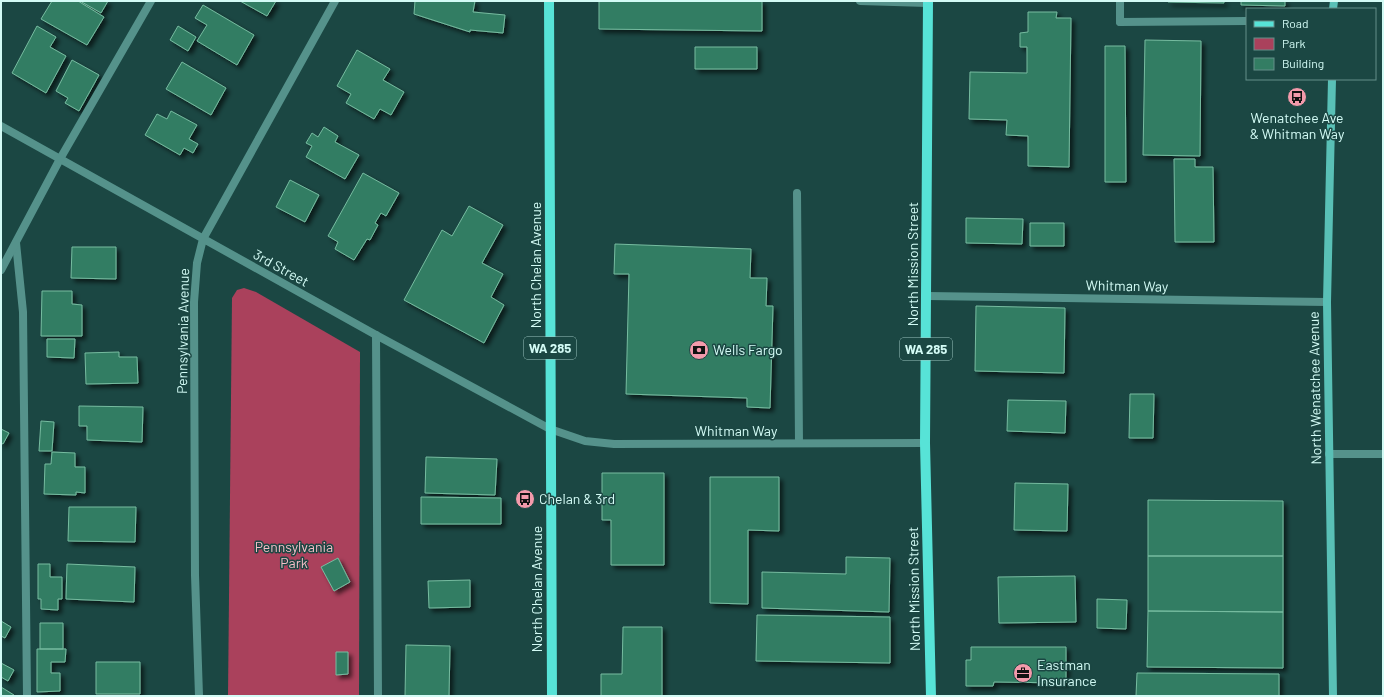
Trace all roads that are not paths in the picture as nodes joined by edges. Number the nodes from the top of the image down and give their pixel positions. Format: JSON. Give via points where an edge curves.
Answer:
{"nodes":[{"id":1,"x":151,"y":1,"type":"edge"},
{"id":2,"x":335,"y":1,"type":"edge"},
{"id":3,"x":548,"y":1,"type":"edge"},
{"id":4,"x":860,"y":1,"type":"edge"},
{"id":5,"x":1120,"y":1,"type":"edge"},
{"id":6,"x":928,"y":2,"type":"edge"},
{"id":7,"x":1246,"y":21,"type":"edge"},
{"id":8,"x":1332,"y":80,"type":"edge"},
{"id":9,"x":1,"y":126,"type":"edge"},
{"id":10,"x":60,"y":159,"type":"junction"},
{"id":11,"x":797,"y":193,"type":"dead end"},
{"id":12,"x":203,"y":239,"type":"junction"},
{"id":13,"x":16,"y":243,"type":"junction"},
{"id":14,"x":1,"y":270,"type":"edge"},
{"id":15,"x":927,"y":296,"type":"junction"},
{"id":16,"x":1327,"y":302,"type":"junction"},
{"id":17,"x":376,"y":335,"type":"junction"},
{"id":18,"x":550,"y":429,"type":"junction"},
{"id":19,"x":925,"y":443,"type":"junction"},
{"id":20,"x":799,"y":444,"type":"junction"},
{"id":21,"x":1330,"y":454,"type":"junction"},
{"id":22,"x":1383,"y":454,"type":"edge"},
{"id":23,"x":28,"y":696,"type":"edge"},
{"id":24,"x":199,"y":696,"type":"edge"},
{"id":25,"x":378,"y":696,"type":"edge"},
{"id":26,"x":552,"y":696,"type":"edge"},
{"id":27,"x":931,"y":696,"type":"edge"},
{"id":28,"x":1333,"y":696,"type":"edge"}],
"edges":[{"from":1,"to":10,"type":"street"},
{"from":2,"to":12,"type":"street","name":"Pennsylvania Avenue"},
{"from":3,"to":18,"type":"main road","name":"North Chelan Avenue","number":"WA 285"},
{"from":4,"to":6,"type":"street"},
{"from":5,"to":7,"type":"street","via":[[1120,22]]},
{"from":6,"to":15,"type":"main road","name":"North Mission Street","number":"WA 285"},
{"from":8,"to":16,"type":"main road","name":"North Wenatchee Avenue"},
{"from":9,"to":10,"type":"street","name":"3rd Street"},
{"from":10,"to":12,"type":"street","name":"3rd Street"},
{"from":10,"to":13,"type":"street"},
{"from":11,"to":20,"type":"street"},
{"from":12,"to":17,"type":"street","name":"3rd Street"},
{"from":12,"to":24,"type":"street","name":"Pennsylvania Avenue","via":[[197,263],[194,302],[195,575]]},
{"from":13,"to":14,"type":"street"},
{"from":13,"to":23,"type":"street","via":[[23,312]]},
{"from":15,"to":16,"type":"street","name":"Whitman Way"},
{"from":15,"to":19,"type":"main road","name":"North Mission Street","number":"WA 285"},
{"from":16,"to":21,"type":"main road","name":"North Wenatchee Avenue"},
{"from":17,"to":18,"type":"street","name":"3rd Street"},
{"from":17,"to":25,"type":"street"},
{"from":18,"to":20,"type":"street","name":"Whitman Way","via":[[585,441],[614,444]]},
{"from":18,"to":26,"type":"main road","name":"North Chelan Avenue","number":"WA 285"},
{"from":19,"to":20,"type":"street","name":"Whitman Way"},
{"from":19,"to":27,"type":"main road","name":"North Mission Street","number":"WA 285"},
{"from":21,"to":22,"type":"street"},
{"from":21,"to":28,"type":"main road","name":"North Wenatchee Avenue"}]}
